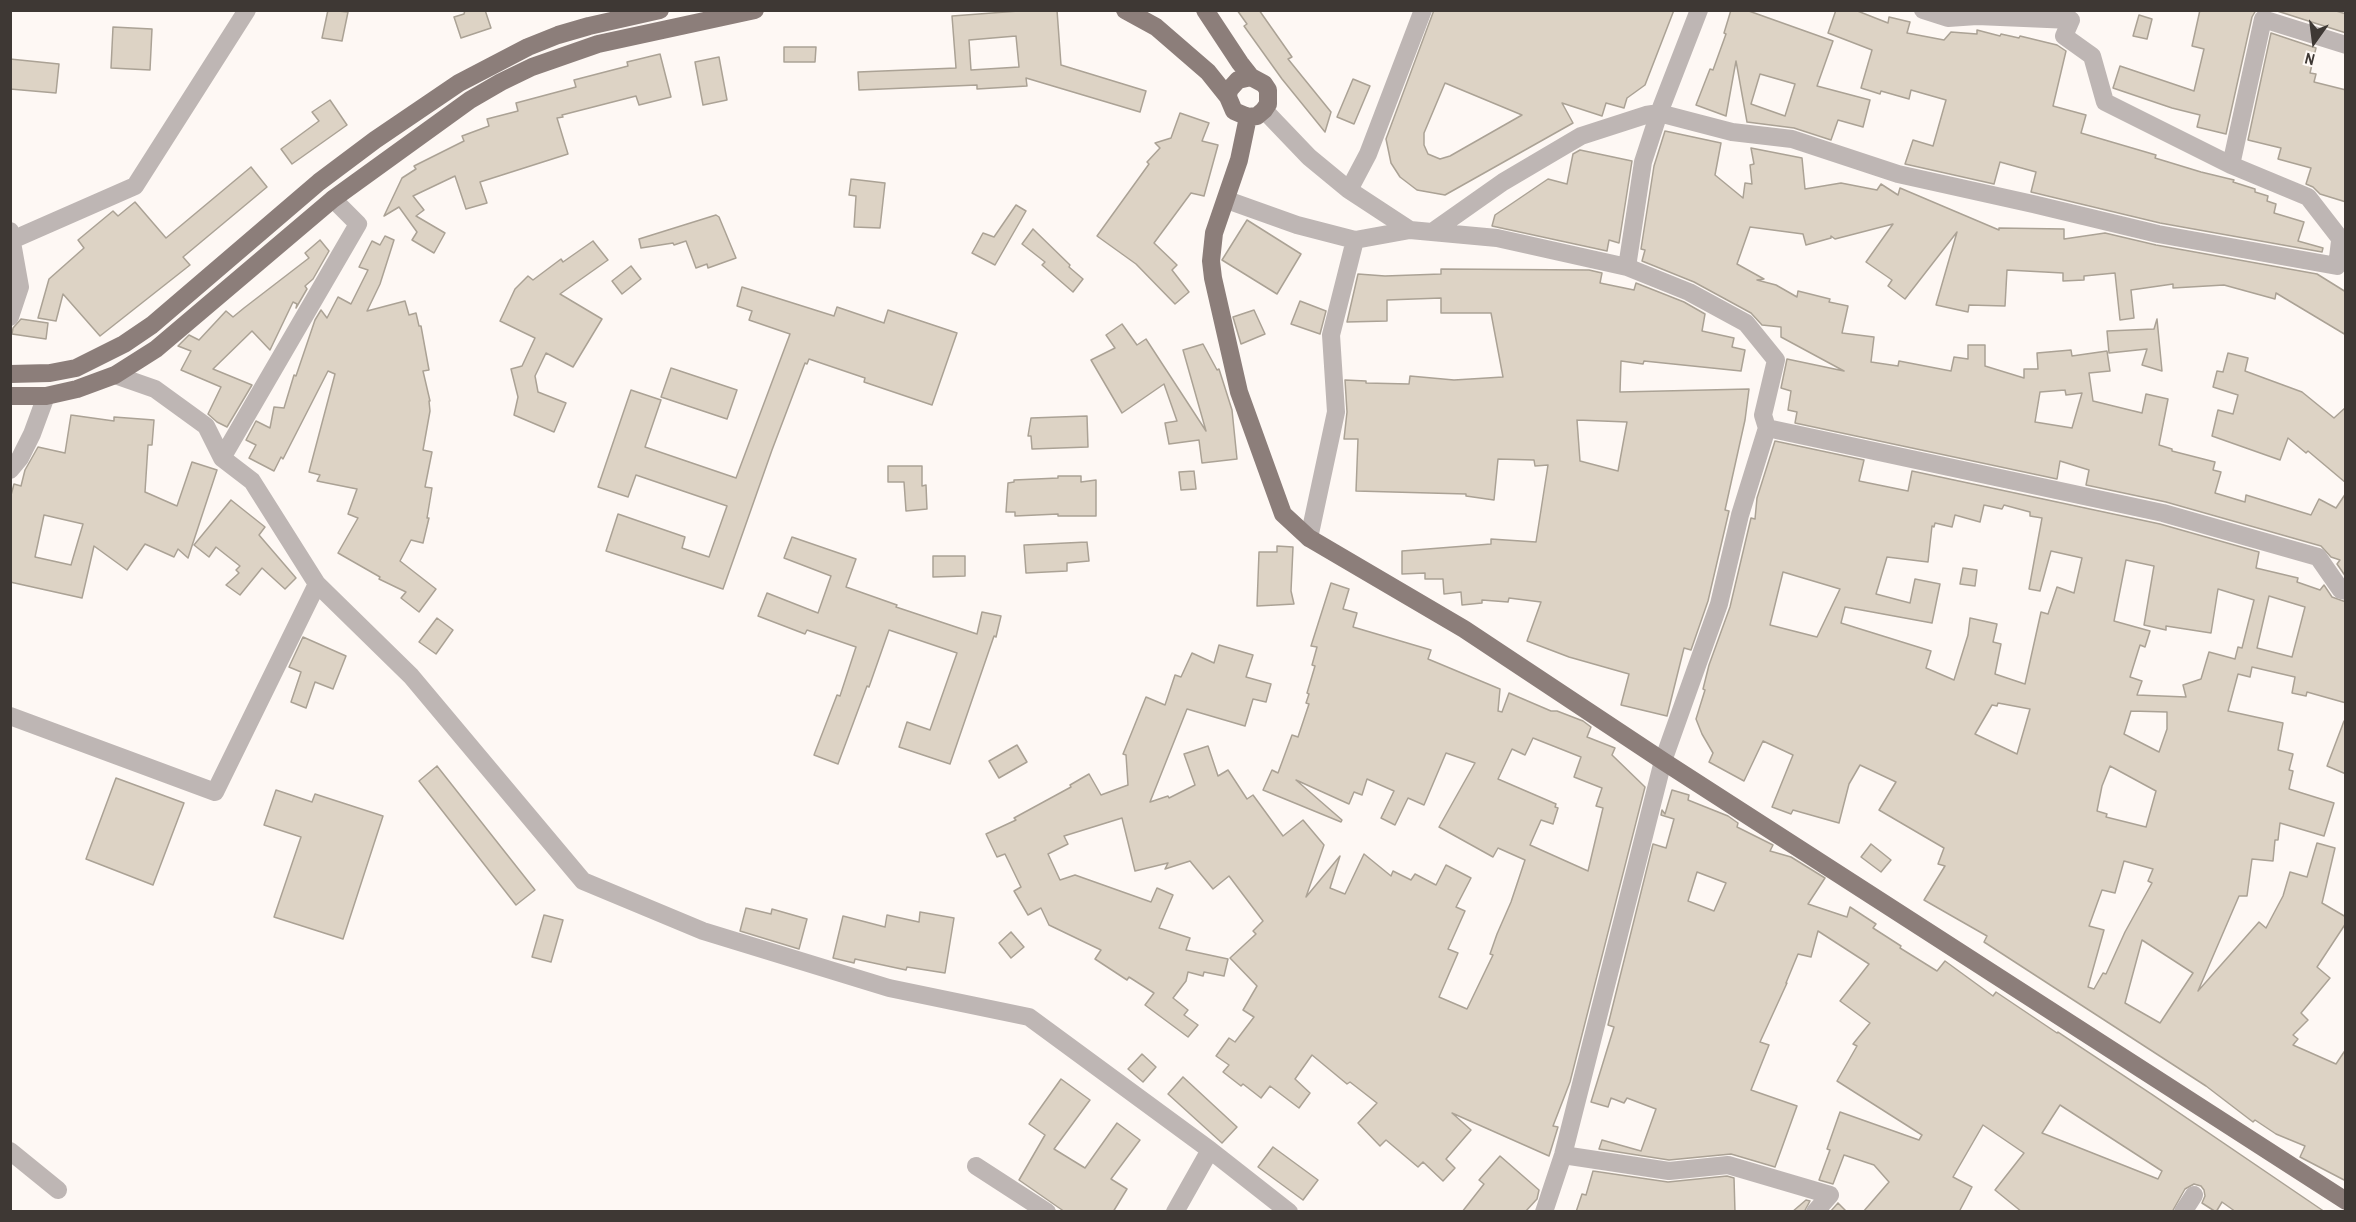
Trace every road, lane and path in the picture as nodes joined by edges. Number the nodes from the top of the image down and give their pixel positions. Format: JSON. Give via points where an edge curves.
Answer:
{"nodes":[{"id":1,"x":247,"y":10,"type":"edge"},
{"id":2,"x":660,"y":10,"type":"edge"},
{"id":3,"x":754,"y":10,"type":"edge"},
{"id":4,"x":1125,"y":10,"type":"edge"},
{"id":5,"x":1205,"y":10,"type":"edge"},
{"id":6,"x":1423,"y":10,"type":"edge"},
{"id":7,"x":1699,"y":10,"type":"edge"},
{"id":8,"x":1923,"y":10,"type":"edge"},
{"id":9,"x":2084,"y":10,"type":"edge"},
{"id":10,"x":1976,"y":13,"type":"edge"},
{"id":11,"x":2265,"y":15,"type":"edge"},
{"id":12,"x":2064,"y":36,"type":"junction"},
{"id":13,"x":2346,"y":45,"type":"edge"},
{"id":14,"x":1251,"y":77,"type":"junction"},
{"id":15,"x":1228,"y":97,"type":"junction"},
{"id":16,"x":1659,"y":113,"type":"junction"},
{"id":17,"x":1256,"y":114,"type":"junction"},
{"id":18,"x":2231,"y":165,"type":"junction"},
{"id":19,"x":1349,"y":190,"type":"junction"},
{"id":20,"x":333,"y":199,"type":"junction"},
{"id":21,"x":1227,"y":200,"type":"junction"},
{"id":22,"x":1410,"y":230,"type":"junction"},
{"id":23,"x":1432,"y":232,"type":"junction"},
{"id":24,"x":11,"y":235,"type":"edge"},
{"id":25,"x":1355,"y":240,"type":"junction"},
{"id":26,"x":2343,"y":243,"type":"edge"},
{"id":27,"x":1627,"y":267,"type":"junction"},
{"id":28,"x":10,"y":317,"type":"edge"},
{"id":29,"x":10,"y":374,"type":"edge"},
{"id":30,"x":115,"y":375,"type":"junction"},
{"id":31,"x":10,"y":396,"type":"edge"},
{"id":32,"x":45,"y":396,"type":"junction"},
{"id":33,"x":1767,"y":428,"type":"junction"},
{"id":34,"x":222,"y":458,"type":"junction"},
{"id":35,"x":10,"y":470,"type":"edge"},
{"id":36,"x":1309,"y":538,"type":"junction"},
{"id":37,"x":317,"y":584,"type":"junction"},
{"id":38,"x":2346,"y":591,"type":"edge"},
{"id":39,"x":10,"y":716,"type":"edge"},
{"id":40,"x":1663,"y":761,"type":"junction"},
{"id":41,"x":1210,"y":1150,"type":"junction"},
{"id":42,"x":10,"y":1151,"type":"edge"},
{"id":43,"x":1563,"y":1155,"type":"junction"},
{"id":44,"x":975,"y":1166,"type":"dead end"},
{"id":45,"x":58,"y":1190,"type":"dead end"},
{"id":46,"x":2194,"y":1195,"type":"dead end"},
{"id":47,"x":2346,"y":1201,"type":"edge"},
{"id":48,"x":1047,"y":1212,"type":"edge"},
{"id":49,"x":1175,"y":1212,"type":"edge"},
{"id":50,"x":1289,"y":1212,"type":"edge"},
{"id":51,"x":1544,"y":1212,"type":"edge"},
{"id":52,"x":1815,"y":1212,"type":"edge"},
{"id":53,"x":2183,"y":1212,"type":"edge"}],
"edges":[{"from":1,"to":24,"type":"street","via":[[135,186]]},
{"from":2,"to":29,"type":"main road","via":[[558,35],[459,83],[319,182],[152,325],[124,344],[76,368]]},
{"from":3,"to":20,"type":"main road","via":[[598,44],[532,67],[470,100]]},
{"from":4,"to":15,"type":"main road","via":[[1156,27],[1208,72]]},
{"from":5,"to":14,"type":"main road"},
{"from":6,"to":19,"type":"street","via":[[1368,154]]},
{"from":7,"to":16,"type":"street"},
{"from":8,"to":10,"type":"street","via":[[1948,18]]},
{"from":9,"to":12,"type":"street"},
{"from":10,"to":12,"type":"street","via":[[2071,20]]},
{"from":11,"to":13,"type":"street"},
{"from":11,"to":18,"type":"street"},
{"from":12,"to":18,"type":"street","via":[[2092,56],[2105,102]]},
{"from":14,"to":15,"type":"main road","via":[[1233,84]]},
{"from":14,"to":17,"type":"main road","via":[[1268,90],[1268,104]]},
{"from":15,"to":17,"type":"main road","via":[[1234,111]]},
{"from":16,"to":23,"type":"street","via":[[1581,136],[1503,182]]},
{"from":16,"to":26,"type":"street","via":[[1732,132],[1792,139],[1898,174],[2158,234],[2337,266]]},
{"from":16,"to":27,"type":"street","via":[[1643,162]]},
{"from":17,"to":19,"type":"street"},
{"from":17,"to":21,"type":"main road"},
{"from":18,"to":26,"type":"street","via":[[2308,197]]},
{"from":19,"to":22,"type":"street"},
{"from":20,"to":30,"type":"main road","via":[[156,349]]},
{"from":20,"to":34,"type":"street","via":[[358,224]]},
{"from":21,"to":25,"type":"street"},
{"from":21,"to":36,"type":"main road","via":[[1214,233],[1211,261],[1239,392],[1283,514]]},
{"from":22,"to":23,"type":"street"},
{"from":22,"to":25,"type":"street"},
{"from":23,"to":27,"type":"street","via":[[1497,238]]},
{"from":24,"to":28,"type":"street","via":[[20,287]]},
{"from":25,"to":36,"type":"street","via":[[1331,335],[1336,412]]},
{"from":27,"to":33,"type":"street","via":[[1689,292],[1746,324],[1776,360],[1763,415]]},
{"from":30,"to":32,"type":"main road"},
{"from":30,"to":34,"type":"street","via":[[155,389],[206,426]]},
{"from":31,"to":32,"type":"main road"},
{"from":32,"to":35,"type":"street","via":[[32,434]]},
{"from":33,"to":38,"type":"street","via":[[2163,513],[2318,557],[2341,590]]},
{"from":33,"to":40,"type":"street","via":[[1740,514],[1719,604]]},
{"from":34,"to":37,"type":"street","via":[[252,481]]},
{"from":36,"to":40,"type":"main road","via":[[1464,628]]},
{"from":37,"to":39,"type":"street","via":[[214,792]]},
{"from":37,"to":41,"type":"street","via":[[411,676],[583,881],[703,931],[889,988],[1029,1017]]},
{"from":40,"to":43,"type":"street"},
{"from":40,"to":47,"type":"main road"},
{"from":41,"to":49,"type":"street"},
{"from":41,"to":50,"type":"street"},
{"from":42,"to":45,"type":"street"},
{"from":43,"to":51,"type":"street"},
{"from":43,"to":52,"type":"street","via":[[1669,1171],[1728,1165],[1830,1195]]},
{"from":44,"to":48,"type":"street"},
{"from":46,"to":53,"type":"street"}]}
